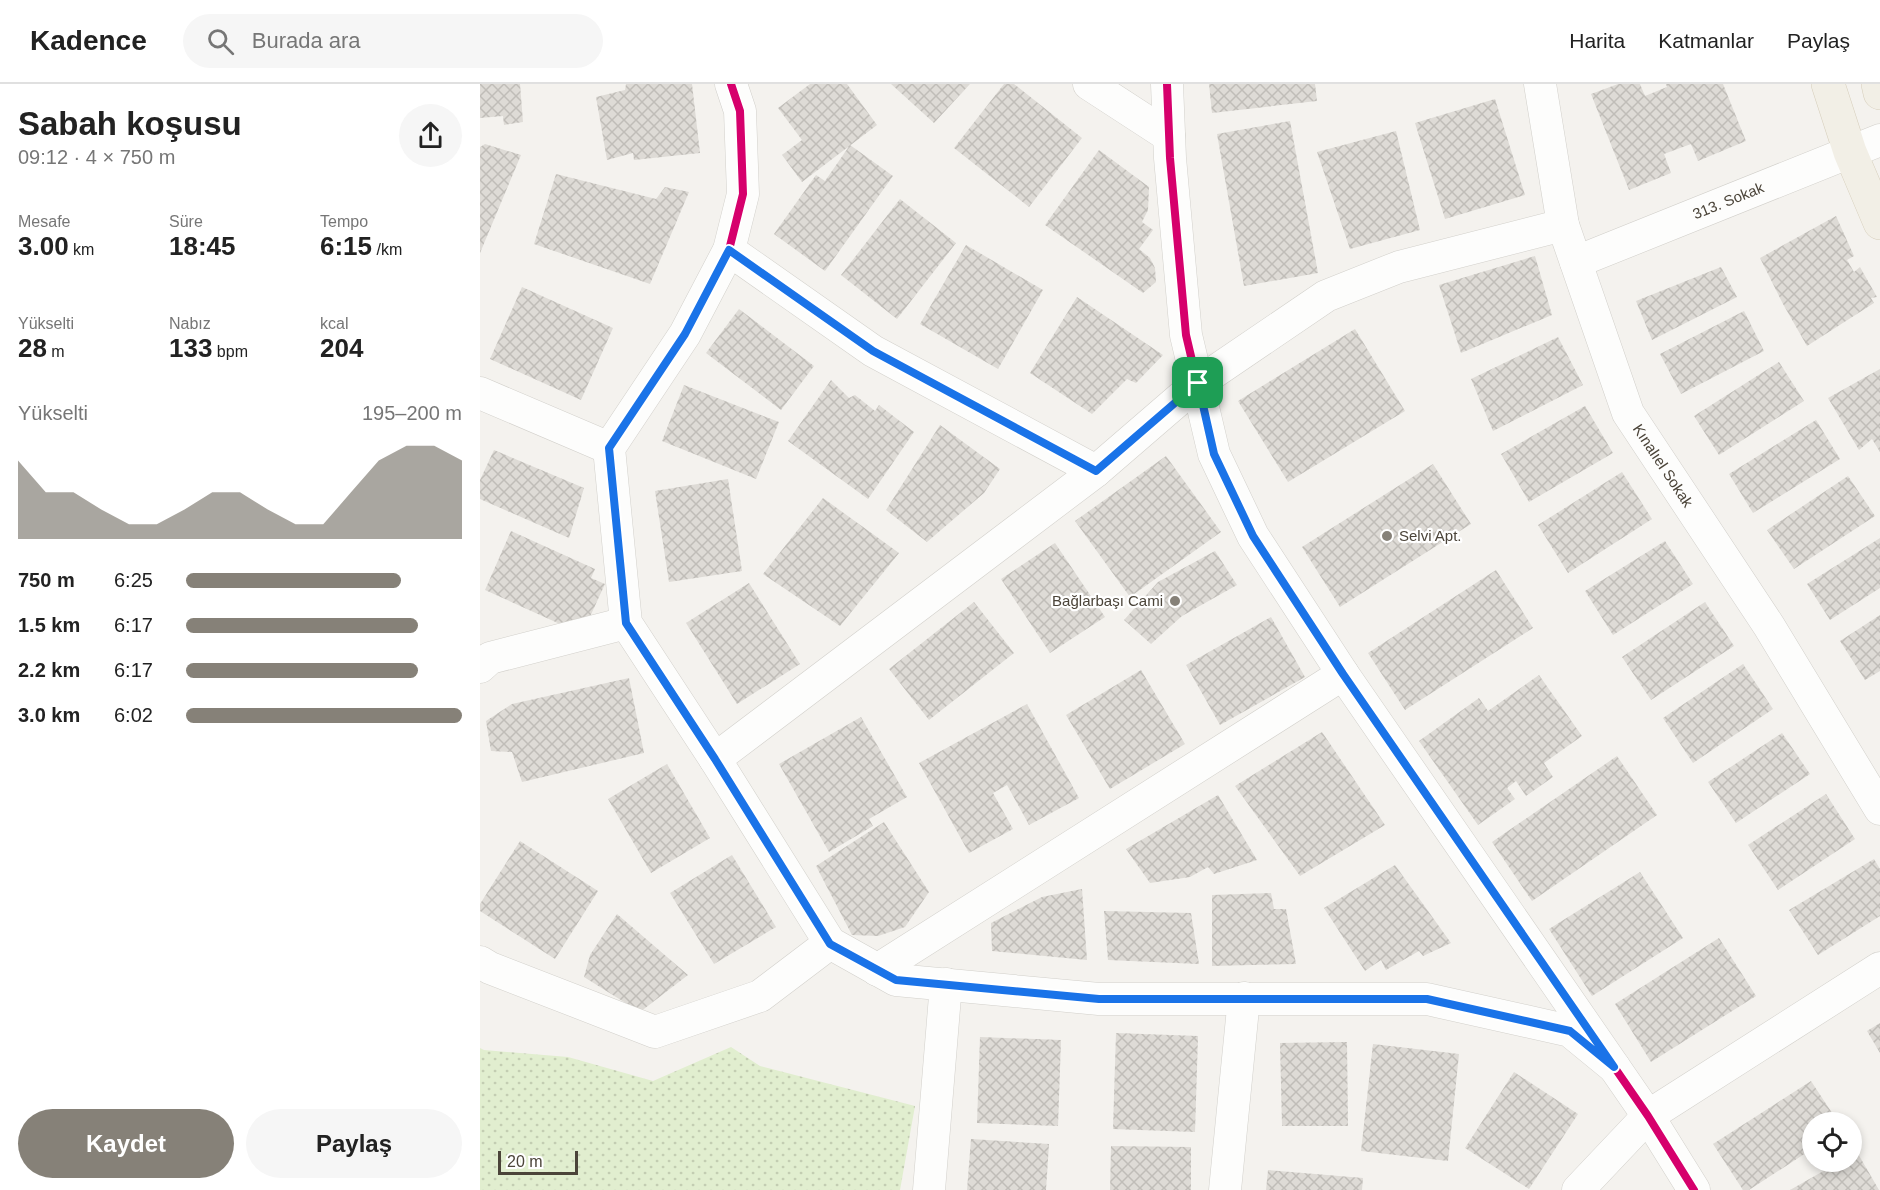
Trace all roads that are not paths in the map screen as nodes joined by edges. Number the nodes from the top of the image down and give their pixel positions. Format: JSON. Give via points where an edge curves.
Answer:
{"nodes":[{"id":1,"x":731,"y":84,"type":"edge"},
{"id":2,"x":1089,"y":84,"type":"edge"},
{"id":3,"x":1167,"y":84,"type":"edge"},
{"id":4,"x":1540,"y":84,"type":"edge"},
{"id":5,"x":1828,"y":84,"type":"edge"},
{"id":6,"x":1878,"y":84,"type":"edge"},
{"id":7,"x":1880,"y":93,"type":"edge"},
{"id":8,"x":1169,"y":136,"type":"junction"},
{"id":9,"x":1880,"y":140,"type":"edge"},
{"id":10,"x":1850,"y":152,"type":"junction"},
{"id":11,"x":1880,"y":223,"type":"edge"},
{"id":12,"x":1563,"y":225,"type":"junction"},
{"id":13,"x":729,"y":250,"type":"junction"},
{"id":14,"x":1576,"y":262,"type":"junction"},
{"id":15,"x":1198,"y":383,"type":"junction"},
{"id":16,"x":480,"y":393,"type":"edge"},
{"id":17,"x":609,"y":448,"type":"junction"},
{"id":18,"x":1096,"y":471,"type":"junction"},
{"id":19,"x":626,"y":623,"type":"junction"},
{"id":20,"x":484,"y":660,"type":"edge"},
{"id":21,"x":1343,"y":674,"type":"junction"},
{"id":22,"x":715,"y":759,"type":"junction"},
{"id":23,"x":1880,"y":809,"type":"edge"},
{"id":24,"x":830,"y":944,"type":"junction"},
{"id":25,"x":480,"y":962,"type":"edge"},
{"id":26,"x":1880,"y":968,"type":"edge"},
{"id":27,"x":877,"y":970,"type":"junction"},
{"id":28,"x":946,"y":984,"type":"junction"},
{"id":29,"x":1244,"y":998,"type":"junction"},
{"id":30,"x":1614,"y":1067,"type":"junction"},
{"id":31,"x":1648,"y":1116,"type":"junction"},
{"id":32,"x":930,"y":1190,"type":"edge"},
{"id":33,"x":1225,"y":1190,"type":"edge"},
{"id":34,"x":1578,"y":1190,"type":"edge"},
{"id":35,"x":1694,"y":1190,"type":"edge"}],
"edges":[{"from":1,"to":13,"type":"street","via":[[740,111],[743,194]]},
{"from":2,"to":8,"type":"street"},
{"from":3,"to":8,"type":"street"},
{"from":4,"to":12,"type":"street","name":"Kınalıel Sokak"},
{"from":5,"to":10,"type":"main road"},
{"from":6,"to":7,"type":"main road"},
{"from":8,"to":15,"type":"street","via":[[1186,335]]},
{"from":9,"to":10,"type":"street","name":"313. Sokak"},
{"from":10,"to":11,"type":"main road"},
{"from":10,"to":14,"type":"street","name":"313. Sokak"},
{"from":12,"to":14,"type":"street","name":"Kınalıel Sokak"},
{"from":12,"to":15,"type":"street","via":[[1398,267],[1326,296]]},
{"from":13,"to":17,"type":"street","via":[[685,334]]},
{"from":13,"to":18,"type":"street","via":[[873,351]]},
{"from":14,"to":23,"type":"street","name":"Kınalıel Sokak","via":[[1628,413],[1769,626]]},
{"from":15,"to":18,"type":"street"},
{"from":15,"to":21,"type":"street","via":[[1214,454],[1253,536]]},
{"from":16,"to":17,"type":"street"},
{"from":17,"to":19,"type":"street"},
{"from":18,"to":22,"type":"street"},
{"from":19,"to":20,"type":"street"},
{"from":19,"to":22,"type":"street"},
{"from":21,"to":27,"type":"street"},
{"from":21,"to":30,"type":"street"},
{"from":22,"to":24,"type":"street"},
{"from":24,"to":25,"type":"street","via":[[760,996],[656,1032]]},
{"from":24,"to":27,"type":"street"},
{"from":26,"to":31,"type":"street"},
{"from":27,"to":28,"type":"street","via":[[896,980]]},
{"from":28,"to":29,"type":"street","via":[[1099,999]]},
{"from":28,"to":32,"type":"street"},
{"from":29,"to":30,"type":"street","via":[[1427,999],[1570,1031]]},
{"from":29,"to":33,"type":"street"},
{"from":30,"to":31,"type":"street"},
{"from":31,"to":34,"type":"street"},
{"from":31,"to":35,"type":"street"}]}
